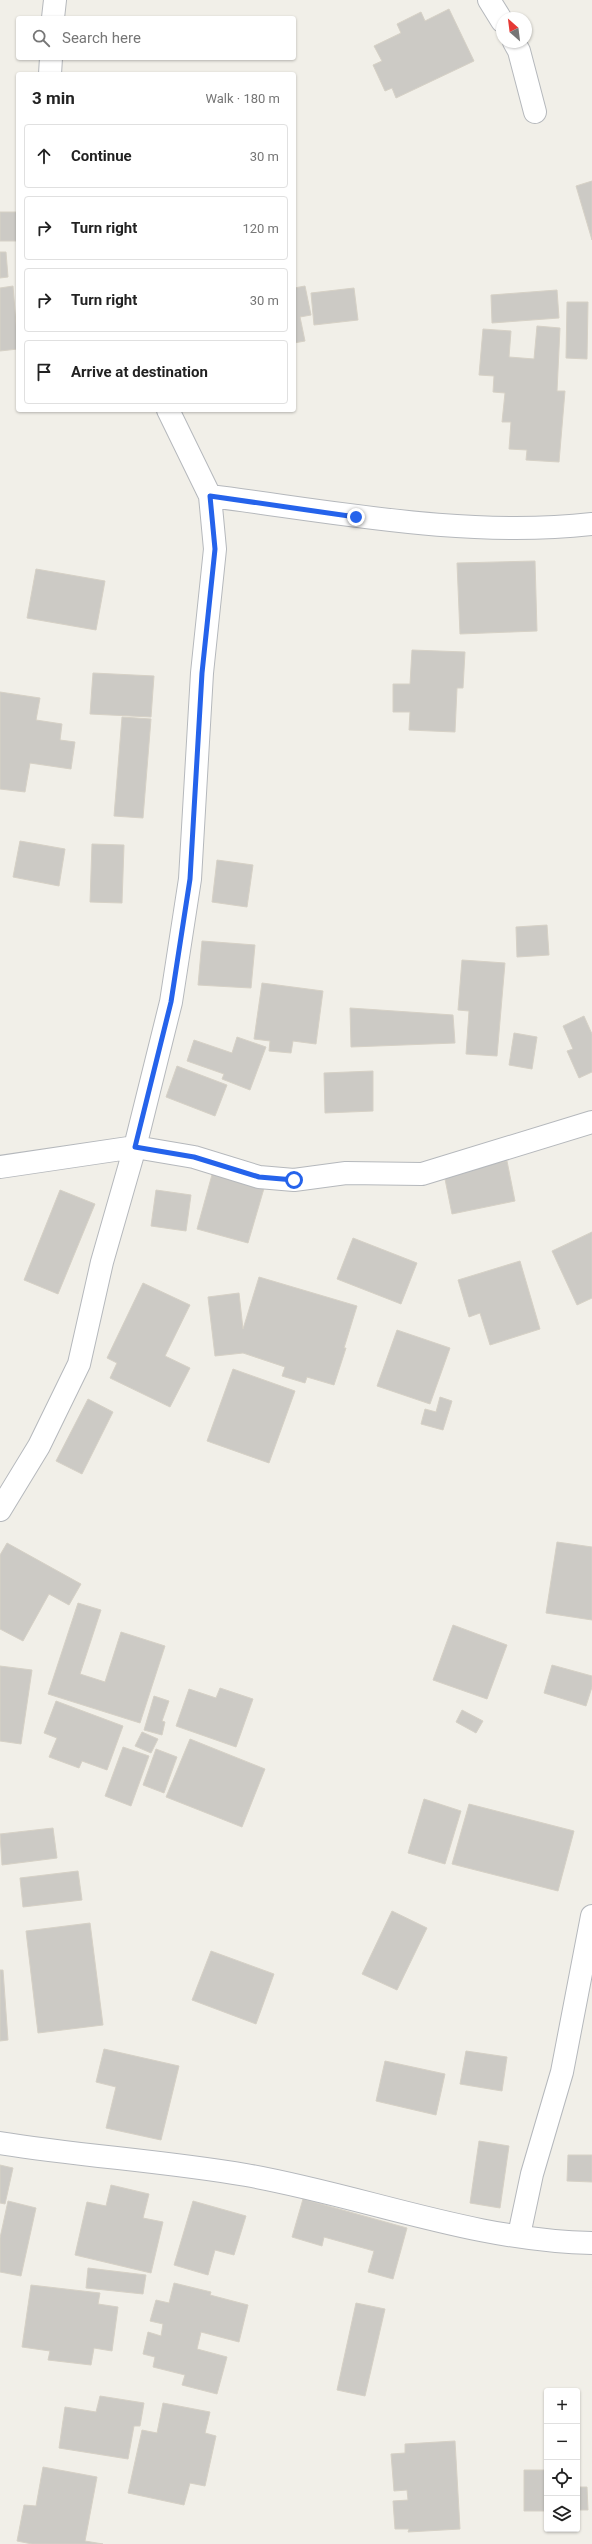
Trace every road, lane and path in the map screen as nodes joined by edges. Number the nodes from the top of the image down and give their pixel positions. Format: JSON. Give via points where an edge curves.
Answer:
{"nodes":[{"id":1,"x":54,"y":0,"type":"edge"},
{"id":2,"x":489,"y":0,"type":"edge"},
{"id":3,"x":496,"y":12,"type":"edge"},
{"id":4,"x":53,"y":16,"type":"edge"},
{"id":5,"x":517,"y":48,"type":"edge"},
{"id":6,"x":50,"y":60,"type":"edge"},
{"id":7,"x":50,"y":72,"type":"edge"},
{"id":8,"x":535,"y":112,"type":"dead end"},
{"id":9,"x":169,"y":412,"type":"edge"},
{"id":10,"x":210,"y":496,"type":"junction"},
{"id":11,"x":592,"y":524,"type":"edge"},
{"id":12,"x":592,"y":1122,"type":"edge"},
{"id":13,"x":135,"y":1147,"type":"junction"},
{"id":14,"x":0,"y":1167,"type":"edge"},
{"id":15,"x":0,"y":1510,"type":"edge"},
{"id":16,"x":592,"y":1916,"type":"edge"},
{"id":17,"x":0,"y":2143,"type":"edge"},
{"id":18,"x":519,"y":2235,"type":"junction"},
{"id":19,"x":592,"y":2243,"type":"edge"}],
"edges":[{"from":1,"to":4,"type":"street"},
{"from":2,"to":3,"type":"street"},
{"from":5,"to":8,"type":"street"},
{"from":6,"to":7,"type":"street"},
{"from":9,"to":10,"type":"street"},
{"from":10,"to":11,"type":"street","via":[[356,517],[553,528]]},
{"from":10,"to":13,"type":"street","via":[[215,549],[202,673],[190,879],[171,1002]]},
{"from":12,"to":13,"type":"street","via":[[422,1174],[346,1173],[294,1180],[259,1177],[194,1157]]},
{"from":13,"to":14,"type":"street"},
{"from":13,"to":15,"type":"street","via":[[102,1262],[79,1364],[38,1446]]},
{"from":16,"to":18,"type":"street","via":[[562,2072],[532,2174]]},
{"from":17,"to":18,"type":"street","via":[[61,2153],[246,2175],[447,2222]]},
{"from":18,"to":19,"type":"street","via":[[555,2242]]}]}
